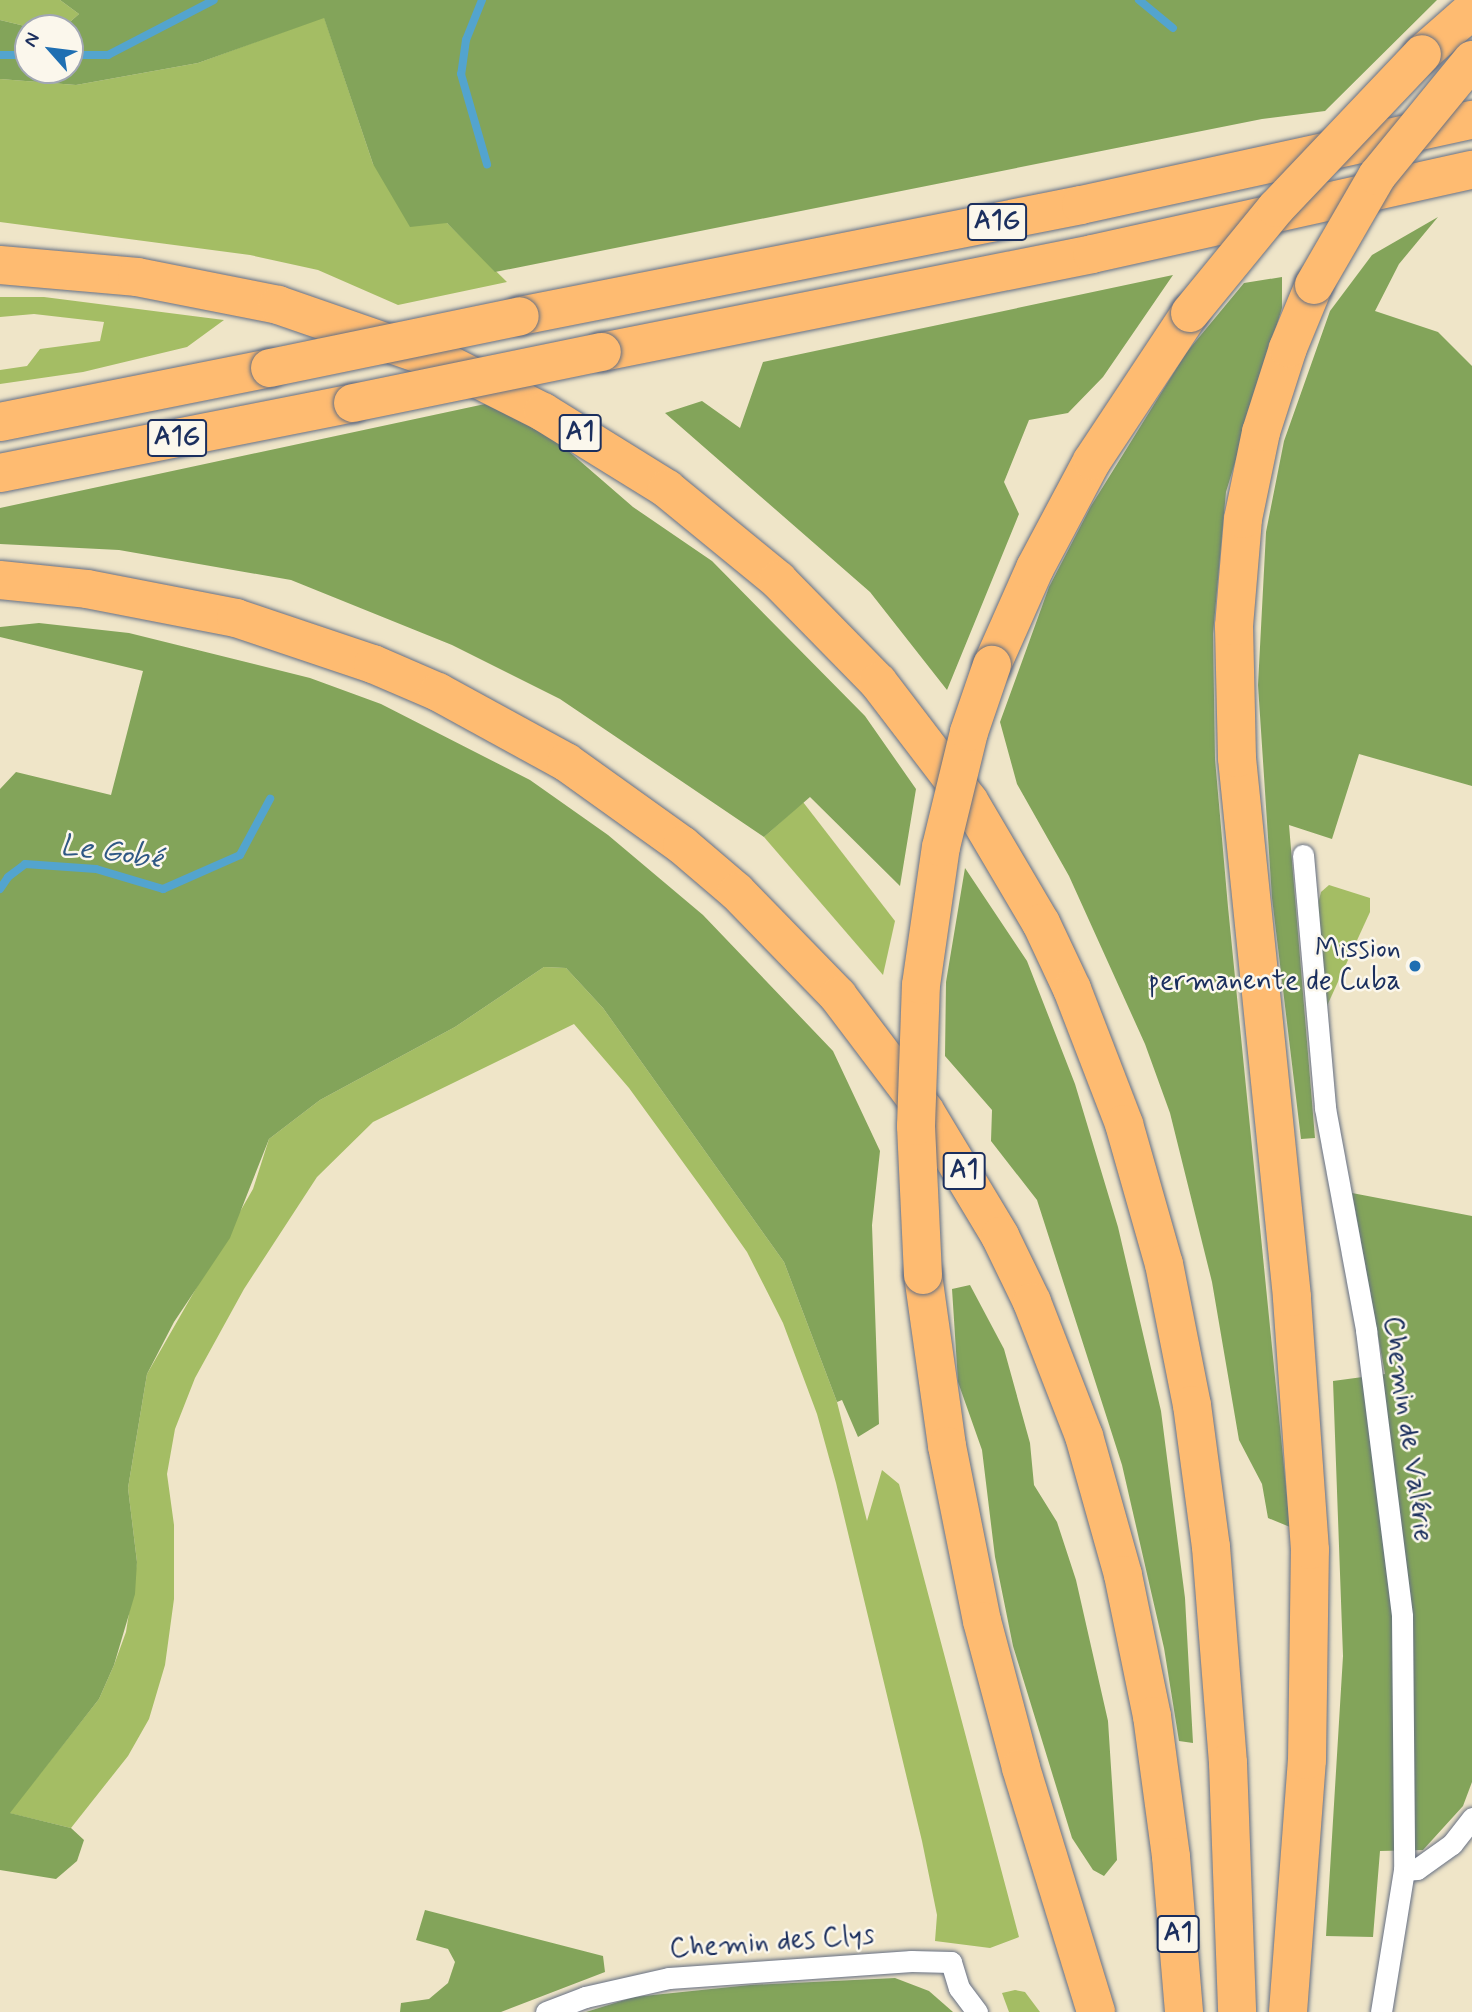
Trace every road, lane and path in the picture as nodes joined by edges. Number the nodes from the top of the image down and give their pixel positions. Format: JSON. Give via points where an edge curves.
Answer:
{"nodes":[{"id":1,"x":1472,"y":10,"type":"edge"},
{"id":2,"x":1472,"y":60,"type":"edge"},
{"id":3,"x":1472,"y":120,"type":"edge"},
{"id":4,"x":1472,"y":170,"type":"edge"},
{"id":5,"x":0,"y":265,"type":"edge"},
{"id":6,"x":0,"y":422,"type":"edge"},
{"id":7,"x":0,"y":473,"type":"edge"},
{"id":8,"x":0,"y":580,"type":"edge"},
{"id":9,"x":1303,"y":855,"type":"dead end"},
{"id":10,"x":1472,"y":1818,"type":"edge"},
{"id":11,"x":1404,"y":1871,"type":"junction"},
{"id":12,"x":546,"y":2012,"type":"edge"},
{"id":13,"x":976,"y":2012,"type":"edge"},
{"id":14,"x":1096,"y":2012,"type":"edge"},
{"id":15,"x":1184,"y":2012,"type":"edge"},
{"id":16,"x":1237,"y":2012,"type":"edge"},
{"id":17,"x":1288,"y":2012,"type":"edge"},
{"id":18,"x":1381,"y":2012,"type":"edge"}],
"edges":[{"from":1,"to":14,"type":"highway","bridge":true,"via":[[1422,54],[1276,208],[1190,313],[1092,461],[1035,568],[992,665],[969,732],[941,847],[921,985],[916,1126],[923,1275],[947,1446],[980,1609],[1021,1768]]},
{"from":2,"to":17,"type":"highway","bridge":true,"via":[[1377,176],[1314,285],[1287,348],[1261,432],[1243,519],[1234,626],[1238,770],[1292,1297],[1310,1550],[1307,1760]]},
{"from":3,"to":6,"type":"highway","number":"A1G","bridge":true,"via":[[1081,205]]},
{"from":4,"to":7,"type":"highway","number":"A1G","bridge":true,"via":[[1105,251]]},
{"from":5,"to":16,"type":"highway","number":"A1","via":[[137,277],[278,306],[448,363],[543,412],[667,489],[778,580],[878,682],[969,800],[1041,923],[1072,989],[1124,1124],[1164,1264],[1192,1405],[1211,1547],[1228,1763]]},
{"from":8,"to":15,"type":"highway","number":"A1","via":[[87,589],[236,618],[373,664],[504,725],[566,762],[682,845],[789,943],[868,1033],[925,1111],[1000,1236],[1032,1301],[1084,1436],[1123,1575],[1152,1716],[1171,1857]]},
{"from":9,"to":11,"type":"street","name":"Chemin de Valérie","via":[[1325,1108],[1366,1330],[1402,1616]]},
{"from":10,"to":11,"type":"street","via":[[1452,1844],[1417,1869]]},
{"from":11,"to":18,"type":"street","name":"Chemin de Valérie"},
{"from":12,"to":13,"type":"street","name":"Chemin des Clys","via":[[585,1997],[669,1978],[911,1961],[951,1962],[960,1988]]}]}
